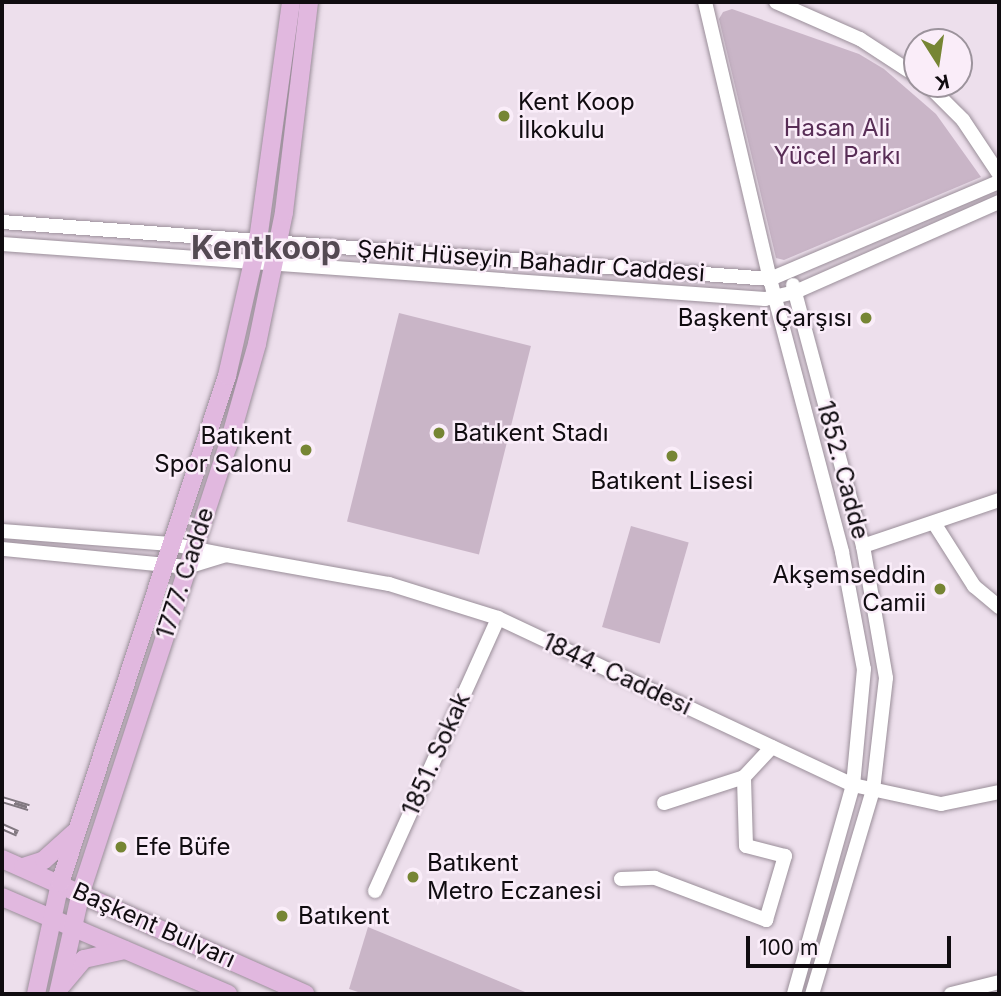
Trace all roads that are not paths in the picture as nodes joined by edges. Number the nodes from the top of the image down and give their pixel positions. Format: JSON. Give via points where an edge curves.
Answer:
{"nodes":[{"id":1,"x":291,"y":2,"type":"edge"},
{"id":2,"x":309,"y":2,"type":"edge"},
{"id":3,"x":705,"y":2,"type":"edge"},
{"id":4,"x":776,"y":2,"type":"edge"},
{"id":5,"x":903,"y":67,"type":"edge"},
{"id":6,"x":941,"y":98,"type":"edge"},
{"id":7,"x":999,"y":174,"type":"edge"},
{"id":8,"x":999,"y":182,"type":"edge"},
{"id":9,"x":999,"y":202,"type":"edge"},
{"id":10,"x":2,"y":222,"type":"edge"},
{"id":11,"x":258,"y":240,"type":"junction"},
{"id":12,"x":279,"y":242,"type":"junction"},
{"id":13,"x":2,"y":244,"type":"edge"},
{"id":14,"x":254,"y":260,"type":"junction"},
{"id":15,"x":275,"y":260,"type":"junction"},
{"id":16,"x":790,"y":274,"type":"junction"},
{"id":17,"x":770,"y":279,"type":"junction"},
{"id":18,"x":795,"y":292,"type":"junction"},
{"id":19,"x":775,"y":298,"type":"junction"},
{"id":20,"x":999,"y":500,"type":"edge"},
{"id":21,"x":934,"y":523,"type":"junction"},
{"id":22,"x":2,"y":531,"type":"edge"},
{"id":23,"x":171,"y":544,"type":"junction"},
{"id":24,"x":863,"y":547,"type":"junction"},
{"id":25,"x":2,"y":549,"type":"edge"},
{"id":26,"x":193,"y":549,"type":"junction"},
{"id":27,"x":226,"y":555,"type":"junction"},
{"id":28,"x":166,"y":562,"type":"junction"},
{"id":29,"x":187,"y":567,"type":"junction"},
{"id":30,"x":999,"y":607,"type":"edge"},
{"id":31,"x":498,"y":618,"type":"junction"},
{"id":32,"x":772,"y":747,"type":"junction"},
{"id":33,"x":744,"y":777,"type":"junction"},
{"id":34,"x":852,"y":785,"type":"junction"},
{"id":35,"x":873,"y":790,"type":"junction"},
{"id":36,"x":999,"y":792,"type":"edge"},
{"id":37,"x":664,"y":803,"type":"dead end"},
{"id":38,"x":77,"y":831,"type":"junction"},
{"id":39,"x":2,"y":859,"type":"edge"},
{"id":40,"x":23,"y":867,"type":"junction"},
{"id":41,"x":621,"y":879,"type":"dead end"},
{"id":42,"x":60,"y":883,"type":"junction"},
{"id":43,"x":375,"y":891,"type":"dead end"},
{"id":44,"x":81,"y":892,"type":"junction"},
{"id":45,"x":2,"y":897,"type":"edge"},
{"id":46,"x":52,"y":917,"type":"junction"},
{"id":47,"x":72,"y":926,"type":"junction"},
{"id":48,"x":128,"y":950,"type":"junction"},
{"id":49,"x":999,"y":982,"type":"edge"},
{"id":50,"x":58,"y":992,"type":"edge"},
{"id":51,"x":36,"y":994,"type":"edge"},
{"id":52,"x":228,"y":994,"type":"edge"},
{"id":53,"x":305,"y":994,"type":"edge"},
{"id":54,"x":794,"y":994,"type":"edge"},
{"id":55,"x":812,"y":994,"type":"edge"},
{"id":56,"x":951,"y":994,"type":"edge"}],
"edges":[{"from":1,"to":11,"type":"main road","name":"1777. Cadde"},
{"from":2,"to":12,"type":"main road","name":"1777. Cadde"},
{"from":3,"to":17,"type":"street","name":"1852. Cadde"},
{"from":4,"to":5,"type":"street","via":[[860,40]]},
{"from":6,"to":7,"type":"street","via":[[963,120]]},
{"from":8,"to":16,"type":"street","name":"Şehit Hüseyin Bahadır Caddesi"},
{"from":9,"to":18,"type":"street","name":"Şehit Hüseyin Bahadır Caddesi"},
{"from":10,"to":11,"type":"street","name":"Şehit Hüseyin Bahadır Caddesi"},
{"from":11,"to":12,"type":"street","name":"Şehit Hüseyin Bahadır Caddesi"},
{"from":11,"to":14,"type":"main road","name":"1777. Cadde"},
{"from":12,"to":15,"type":"main road","name":"1777. Cadde"},
{"from":12,"to":17,"type":"street","name":"Şehit Hüseyin Bahadır Caddesi"},
{"from":13,"to":14,"type":"street","name":"Şehit Hüseyin Bahadır Caddesi"},
{"from":14,"to":15,"type":"street","name":"Şehit Hüseyin Bahadır Caddesi"},
{"from":14,"to":23,"type":"main road","name":"1777. Cadde","via":[[227,376]]},
{"from":15,"to":19,"type":"street","name":"Şehit Hüseyin Bahadır Caddesi"},
{"from":15,"to":26,"type":"main road","name":"1777. Cadde","via":[[249,372]]},
{"from":16,"to":17,"type":"street","name":"Şehit Hüseyin Bahadır Caddesi"},
{"from":16,"to":18,"type":"street","name":"1852. Cadde"},
{"from":17,"to":19,"type":"street","name":"1852. Cadde"},
{"from":18,"to":19,"type":"street","name":"Şehit Hüseyin Bahadır Caddesi"},
{"from":18,"to":24,"type":"street","name":"1852. Cadde"},
{"from":19,"to":34,"type":"street","name":"1852. Cadde","via":[[842,552],[862,652],[865,683]]},
{"from":20,"to":21,"type":"street"},
{"from":21,"to":24,"type":"street"},
{"from":21,"to":30,"type":"street","via":[[967,577]]},
{"from":22,"to":23,"type":"street","name":"1844. Caddesi"},
{"from":23,"to":26,"type":"street","name":"1844. Caddesi"},
{"from":23,"to":28,"type":"main road","name":"1777. Cadde"},
{"from":24,"to":35,"type":"street","name":"1852. Cadde","via":[[886,678]]},
{"from":25,"to":28,"type":"street"},
{"from":26,"to":27,"type":"street","name":"1844. Caddesi"},
{"from":26,"to":29,"type":"main road","name":"1777. Cadde"},
{"from":27,"to":29,"type":"street"},
{"from":27,"to":31,"type":"street","name":"1844. Caddesi","via":[[389,583]]},
{"from":28,"to":29,"type":"street"},
{"from":28,"to":38,"type":"main road","name":"1777. Cadde"},
{"from":29,"to":44,"type":"main road","name":"1777. Cadde"},
{"from":31,"to":32,"type":"street","name":"1844. Caddesi"},
{"from":31,"to":43,"type":"street","name":"1851. Sokak"},
{"from":32,"to":33,"type":"street"},
{"from":32,"to":34,"type":"street","name":"1844. Caddesi"},
{"from":33,"to":37,"type":"street"},
{"from":33,"to":41,"type":"street","via":[[746,845],[785,856],[766,920],[656,878]]},
{"from":34,"to":35,"type":"street","name":"1844. Caddesi"},
{"from":34,"to":54,"type":"street","name":"1852. Cadde"},
{"from":35,"to":36,"type":"street","name":"1844. Caddesi","via":[[941,804]]},
{"from":35,"to":55,"type":"street","name":"1852. Cadde"},
{"from":38,"to":40,"type":"main road","via":[[44,860]]},
{"from":38,"to":42,"type":"main road","name":"1777. Cadde"},
{"from":39,"to":40,"type":"main road","name":"Başkent Bulvarı"},
{"from":40,"to":42,"type":"main road","name":"Başkent Bulvarı"},
{"from":42,"to":44,"type":"main road","name":"Başkent Bulvarı"},
{"from":42,"to":46,"type":"main road","name":"1777. Cadde"},
{"from":44,"to":47,"type":"main road","name":"1777. Cadde"},
{"from":44,"to":53,"type":"main road","name":"Başkent Bulvarı"},
{"from":45,"to":46,"type":"main road","name":"Başkent Bulvarı"},
{"from":46,"to":47,"type":"main road","name":"Başkent Bulvarı"},
{"from":46,"to":51,"type":"main road","name":"1777. Cadde"},
{"from":47,"to":48,"type":"main road","name":"Başkent Bulvarı"},
{"from":47,"to":50,"type":"main road","name":"1777. Cadde"},
{"from":48,"to":50,"type":"main road","via":[[84,959]]},
{"from":48,"to":52,"type":"main road","name":"Başkent Bulvarı"},
{"from":49,"to":56,"type":"street"}]}
